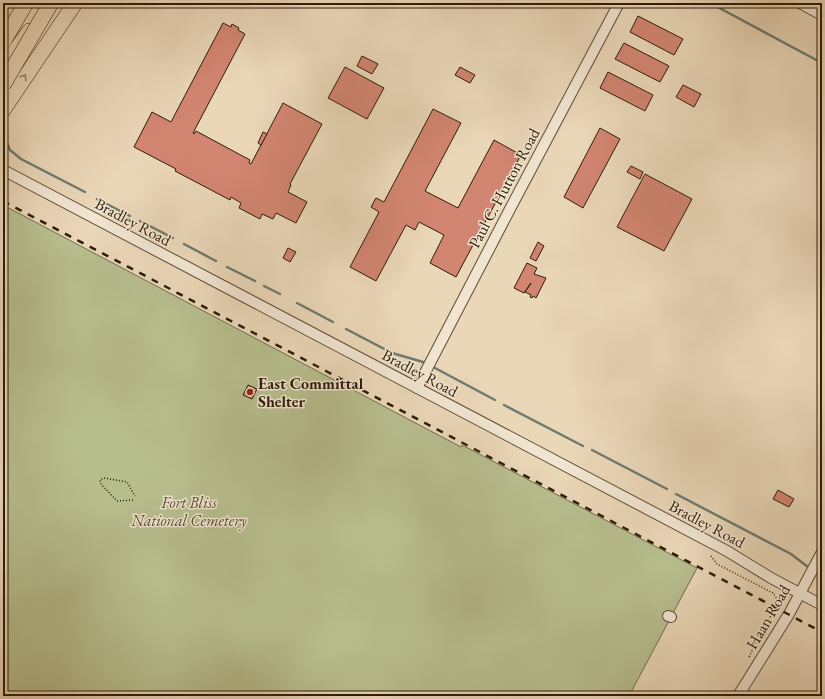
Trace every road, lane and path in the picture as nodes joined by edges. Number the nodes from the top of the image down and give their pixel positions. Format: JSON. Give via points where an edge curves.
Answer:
{"nodes":[{"id":1,"x":27,"y":3,"type":"edge"},
{"id":2,"x":51,"y":3,"type":"edge"},
{"id":3,"x":55,"y":3,"type":"edge"},
{"id":4,"x":75,"y":3,"type":"edge"},
{"id":5,"x":619,"y":3,"type":"edge"},
{"id":6,"x":800,"y":3,"type":"edge"},
{"id":7,"x":822,"y":16,"type":"edge"},
{"id":8,"x":3,"y":42,"type":"edge"},
{"id":9,"x":3,"y":59,"type":"edge"},
{"id":10,"x":3,"y":66,"type":"edge"},
{"id":11,"x":3,"y":85,"type":"edge"},
{"id":12,"x":3,"y":110,"type":"edge"},
{"id":13,"x":3,"y":170,"type":"edge"},
{"id":14,"x":417,"y":388,"type":"junction"},
{"id":15,"x":135,"y":496,"type":"dead end"},
{"id":16,"x":133,"y":500,"type":"dead end"},
{"id":17,"x":822,"y":552,"type":"edge"},
{"id":18,"x":711,"y":556,"type":"dead end"},
{"id":19,"x":800,"y":593,"type":"junction"},
{"id":20,"x":822,"y":605,"type":"edge"},
{"id":21,"x":749,"y":657,"type":"dead end"},
{"id":22,"x":738,"y":696,"type":"edge"}],
"edges":[{"from":1,"to":8,"type":"highway"},
{"from":1,"to":9,"type":"main road"},
{"from":2,"to":11,"type":"highway","bridge":true},
{"from":3,"to":10,"type":"main road","via":[[15,48]]},
{"from":12,"to":4,"type":"highway","one_way":true},
{"from":5,"to":14,"type":"street","name":"Paul C. Hutton Road"},
{"from":6,"to":7,"type":"street"},
{"from":13,"to":14,"type":"street","name":"Bradley Road"},
{"from":14,"to":19,"type":"street","name":"Bradley Road","via":[[727,551]]},
{"from":15,"to":16,"type":"path","via":[[127,482],[104,478],[100,480],[117,501]]},
{"from":17,"to":19,"type":"street","name":"Haan Road"},
{"from":18,"to":21,"type":"path","via":[[717,564],[773,593],[777,599],[776,607]]},
{"from":19,"to":20,"type":"street","name":"Bradley Road"},
{"from":19,"to":22,"type":"street","name":"Haan Road"}]}
